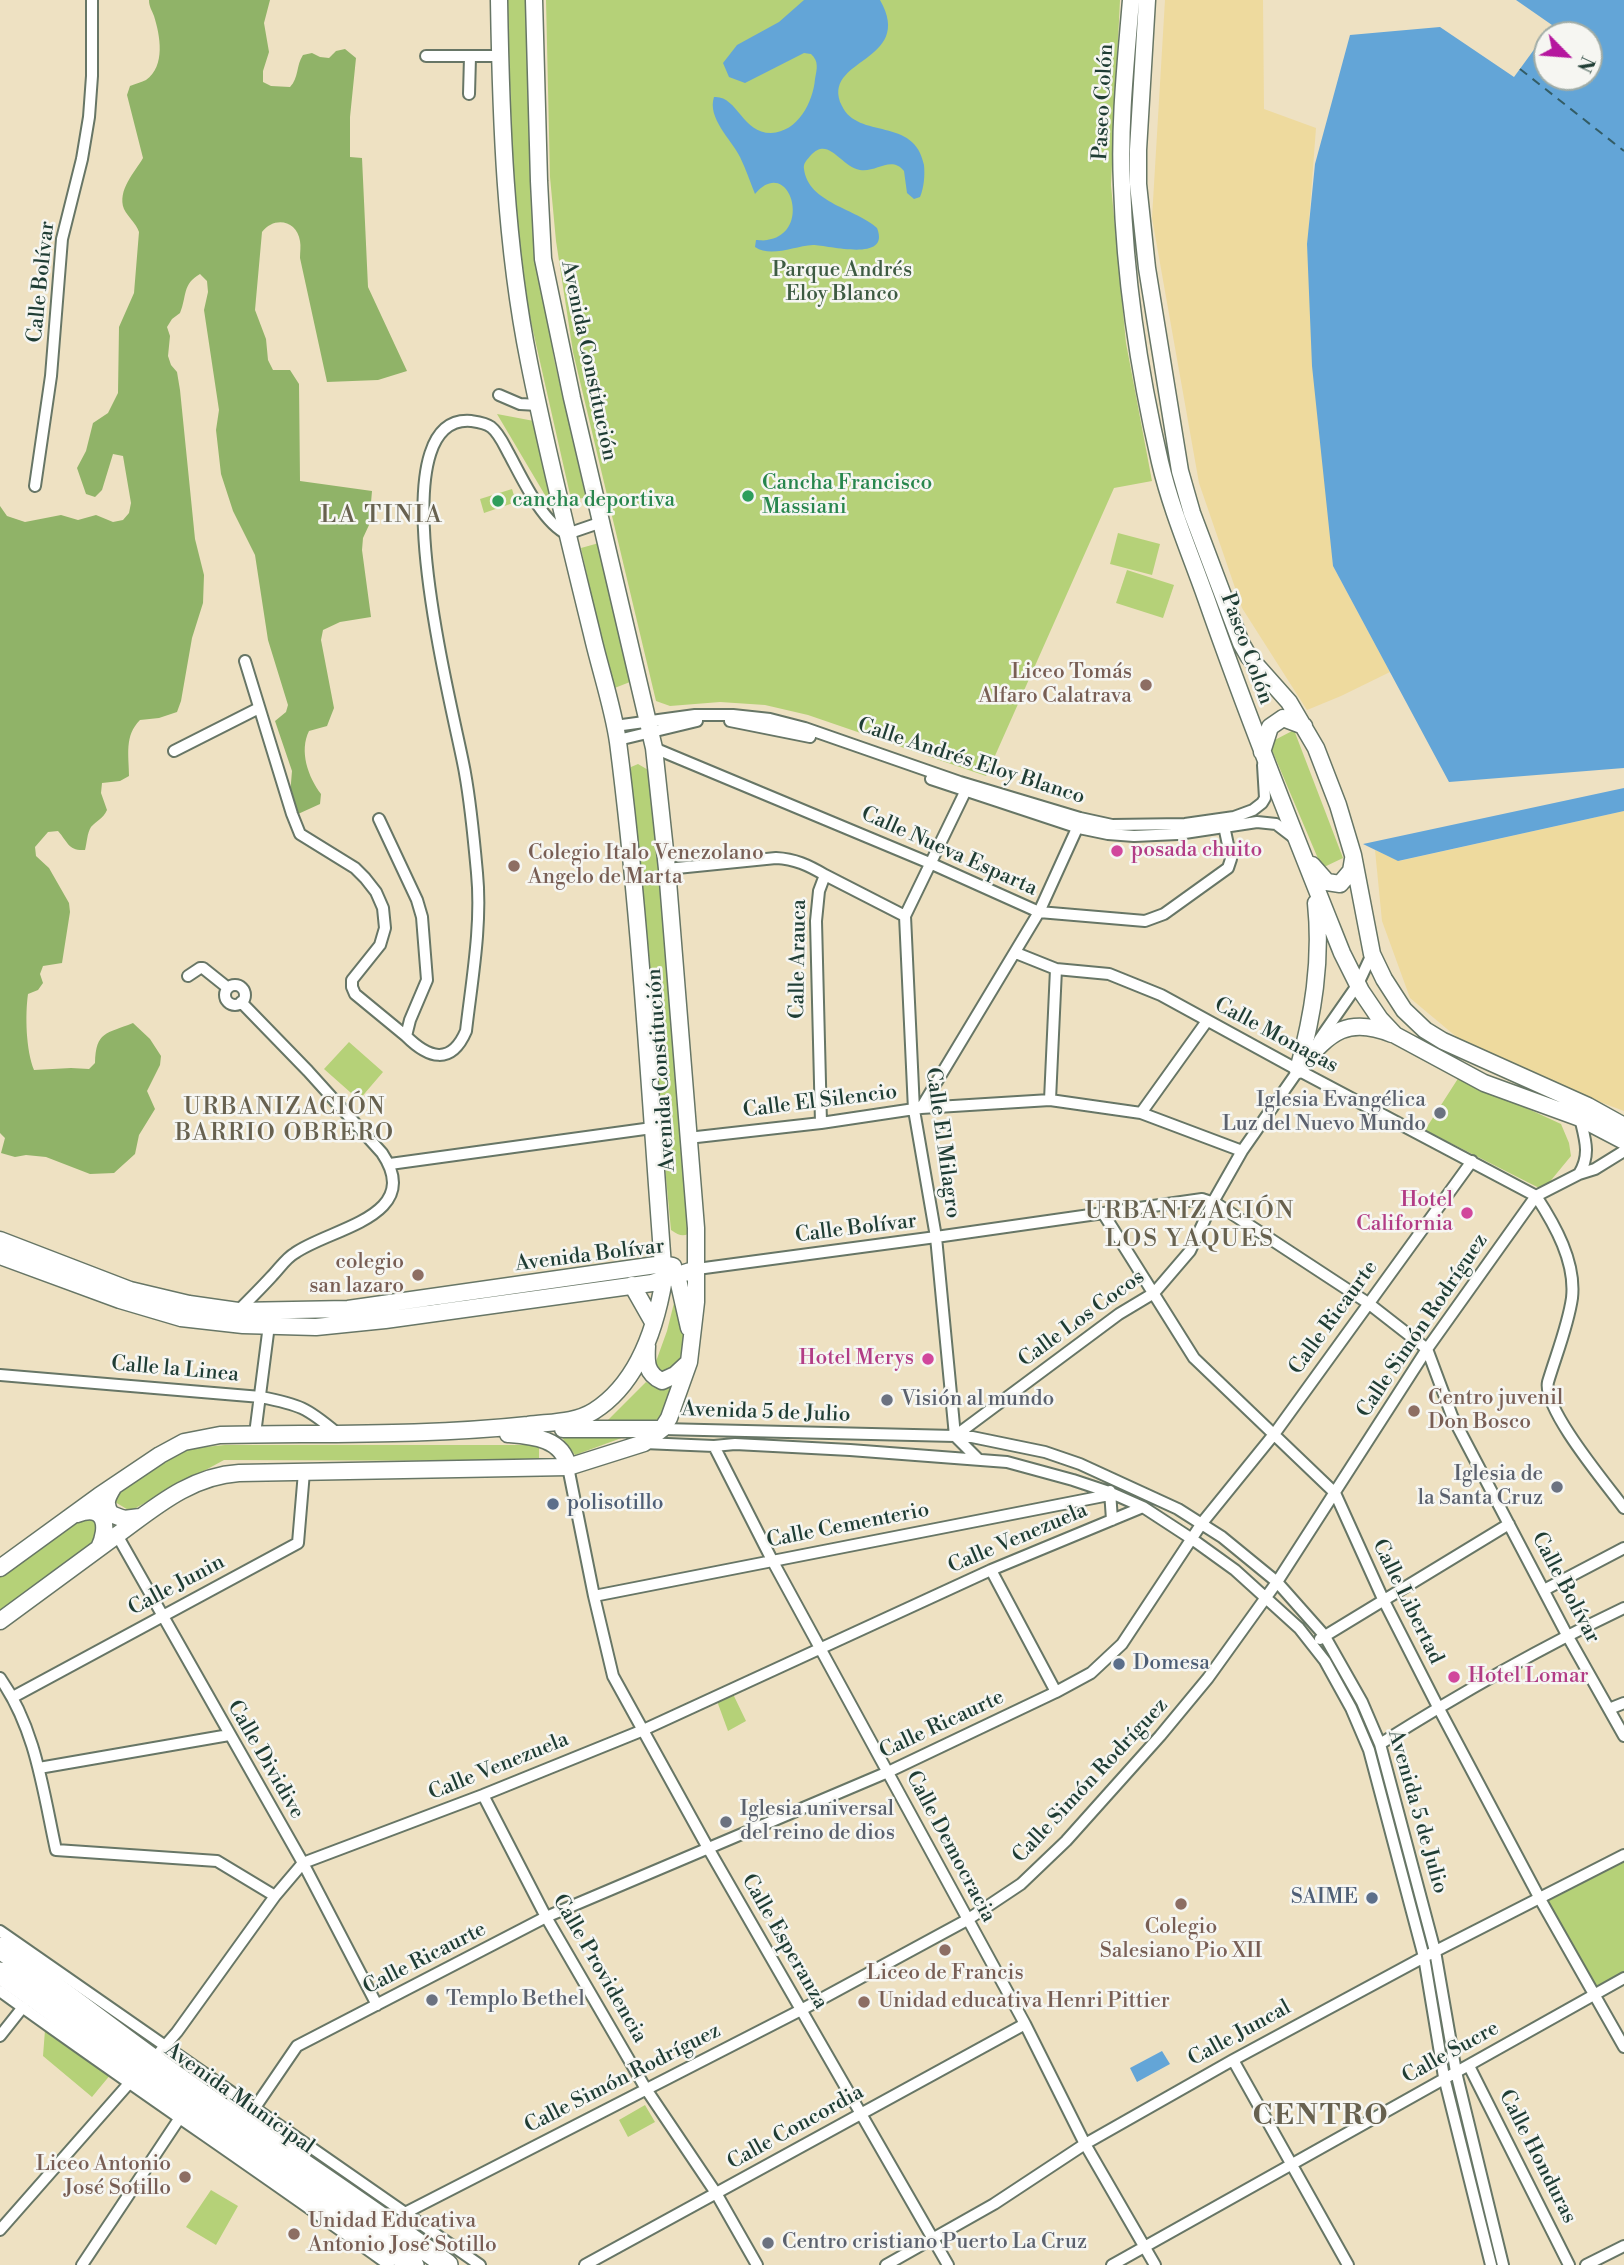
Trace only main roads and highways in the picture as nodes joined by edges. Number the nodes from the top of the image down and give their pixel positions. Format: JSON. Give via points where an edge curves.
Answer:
{"nodes":[{"id":1,"x":499,"y":0,"type":"edge"},
{"id":2,"x":534,"y":0,"type":"edge"},
{"id":3,"x":1131,"y":0,"type":"edge"},
{"id":4,"x":1147,"y":0,"type":"edge"},
{"id":5,"x":1304,"y":726,"type":"junction"},
{"id":6,"x":1262,"y":752,"type":"junction"},
{"id":7,"x":1301,"y":844,"type":"junction"},
{"id":8,"x":1353,"y":855,"type":"junction"},
{"id":9,"x":1314,"y":881,"type":"junction"},
{"id":10,"x":1395,"y":1035,"type":"junction"},
{"id":11,"x":1624,"y":1126,"type":"edge"},
{"id":12,"x":1624,"y":1141,"type":"edge"},
{"id":13,"x":0,"y":1240,"type":"edge"},
{"id":14,"x":0,"y":1256,"type":"edge"},
{"id":15,"x":696,"y":1269,"type":"junction"},
{"id":16,"x":668,"y":1273,"type":"junction"},
{"id":17,"x":632,"y":1285,"type":"junction"},
{"id":18,"x":652,"y":1326,"type":"junction"},
{"id":19,"x":692,"y":1344,"type":"junction"},
{"id":20,"x":689,"y":1362,"type":"junction"},
{"id":21,"x":662,"y":1429,"type":"junction"},
{"id":22,"x":484,"y":1430,"type":"junction"},
{"id":23,"x":568,"y":1467,"type":"junction"},
{"id":24,"x":116,"y":1484,"type":"junction"},
{"id":25,"x":73,"y":1515,"type":"junction"},
{"id":26,"x":140,"y":1517,"type":"junction"},
{"id":27,"x":99,"y":1548,"type":"junction"},
{"id":28,"x":0,"y":1568,"type":"edge"},
{"id":29,"x":0,"y":1620,"type":"edge"},
{"id":30,"x":0,"y":1948,"type":"edge"},
{"id":31,"x":0,"y":1973,"type":"edge"},
{"id":32,"x":146,"y":2065,"type":"junction"},
{"id":33,"x":413,"y":2265,"type":"edge"},
{"id":34,"x":447,"y":2265,"type":"edge"}],
"edges":[{"from":1,"to":16,"type":"main road","name":"Avenida Constitución","via":[[512,258],[538,405],[616,733],[639,933],[652,1128]]},
{"from":2,"to":15,"type":"main road","name":"Avenida Constitución","via":[[543,260],[654,748]]},
{"from":3,"to":6,"type":"main road","name":"Paseo Colón","via":[[1122,183],[1128,273],[1144,375],[1172,505]]},
{"from":4,"to":5,"type":"main road","name":"Paseo Colón","via":[[1138,184],[1180,471],[1241,643]]},
{"from":5,"to":6,"type":"main road","via":[[1283,718],[1270,727]]},
{"from":5,"to":8,"type":"main road","name":"Paseo Colón","via":[[1326,772]]},
{"from":6,"to":7,"type":"main road","name":"Paseo Colón"},
{"from":7,"to":8,"type":"main road","via":[[1320,876],[1333,884],[1340,884],[1351,871]]},
{"from":7,"to":9,"type":"main road","name":"Paseo Colón"},
{"from":8,"to":11,"type":"main road","name":"Paseo Colón","via":[[1372,954],[1411,1017],[1469,1055]]},
{"from":9,"to":10,"type":"main road","name":"Paseo Colón","via":[[1358,984]]},
{"from":9,"to":10,"type":"main road","via":[[1318,970],[1298,1070],[1318,1046],[1343,1029],[1364,1026]]},
{"from":10,"to":12,"type":"main road","name":"Paseo Colón","via":[[1484,1083],[1580,1118]]},
{"from":13,"to":16,"type":"main road","name":"Avenida Bolívar","via":[[130,1290],[237,1311],[348,1310]]},
{"from":14,"to":17,"type":"main road","name":"Avenida Bolívar","via":[[181,1318],[243,1325],[332,1326]]},
{"from":15,"to":16,"type":"main road","name":"Avenida Bolívar"},
{"from":15,"to":19,"type":"main road","name":"Avenida Constitución"},
{"from":16,"to":17,"type":"main road","name":"Avenida Bolívar"},
{"from":16,"to":18,"type":"main road","name":"Avenida Constitución"},
{"from":16,"to":19,"type":"main road"},
{"from":17,"to":18,"type":"main road"},
{"from":18,"to":20,"type":"main road","via":[[646,1364],[653,1377],[667,1379]]},
{"from":18,"to":22,"type":"main road","name":"Avenida Constitución","via":[[631,1376],[594,1411],[579,1419]]},
{"from":19,"to":20,"type":"main road","name":"Avenida Constitución"},
{"from":20,"to":21,"type":"main road","name":"Avenida Constitución"},
{"from":21,"to":22,"type":"main road"},
{"from":21,"to":23,"type":"main road","name":"Avenida Constitución","via":[[644,1443]]},
{"from":22,"to":23,"type":"main road","via":[[549,1440]]},
{"from":22,"to":24,"type":"main road","name":"Avenida Constitución","via":[[220,1435],[184,1443]]},
{"from":23,"to":26,"type":"main road","name":"Avenida Constitución","via":[[221,1474],[178,1491]]},
{"from":24,"to":25,"type":"main road","name":"Avenida Constitución"},
{"from":24,"to":26,"type":"main road","via":[[107,1497],[108,1510],[119,1518]]},
{"from":25,"to":27,"type":"main road","via":[[85,1510],[102,1518],[106,1532]]},
{"from":25,"to":28,"type":"main road","name":"Avenida Constitución"},
{"from":26,"to":27,"type":"main road","name":"Avenida Constitución"},
{"from":27,"to":29,"type":"main road","name":"Avenida Constitución"},
{"from":30,"to":32,"type":"highway","name":"Avenida Municipal","via":[[67,1994]]},
{"from":31,"to":32,"type":"highway","name":"Avenida Municipal"},
{"from":32,"to":33,"type":"highway","name":"Avenida Municipal","via":[[184,2107]]},
{"from":32,"to":34,"type":"highway","name":"Avenida Municipal","via":[[294,2156]]}]}
